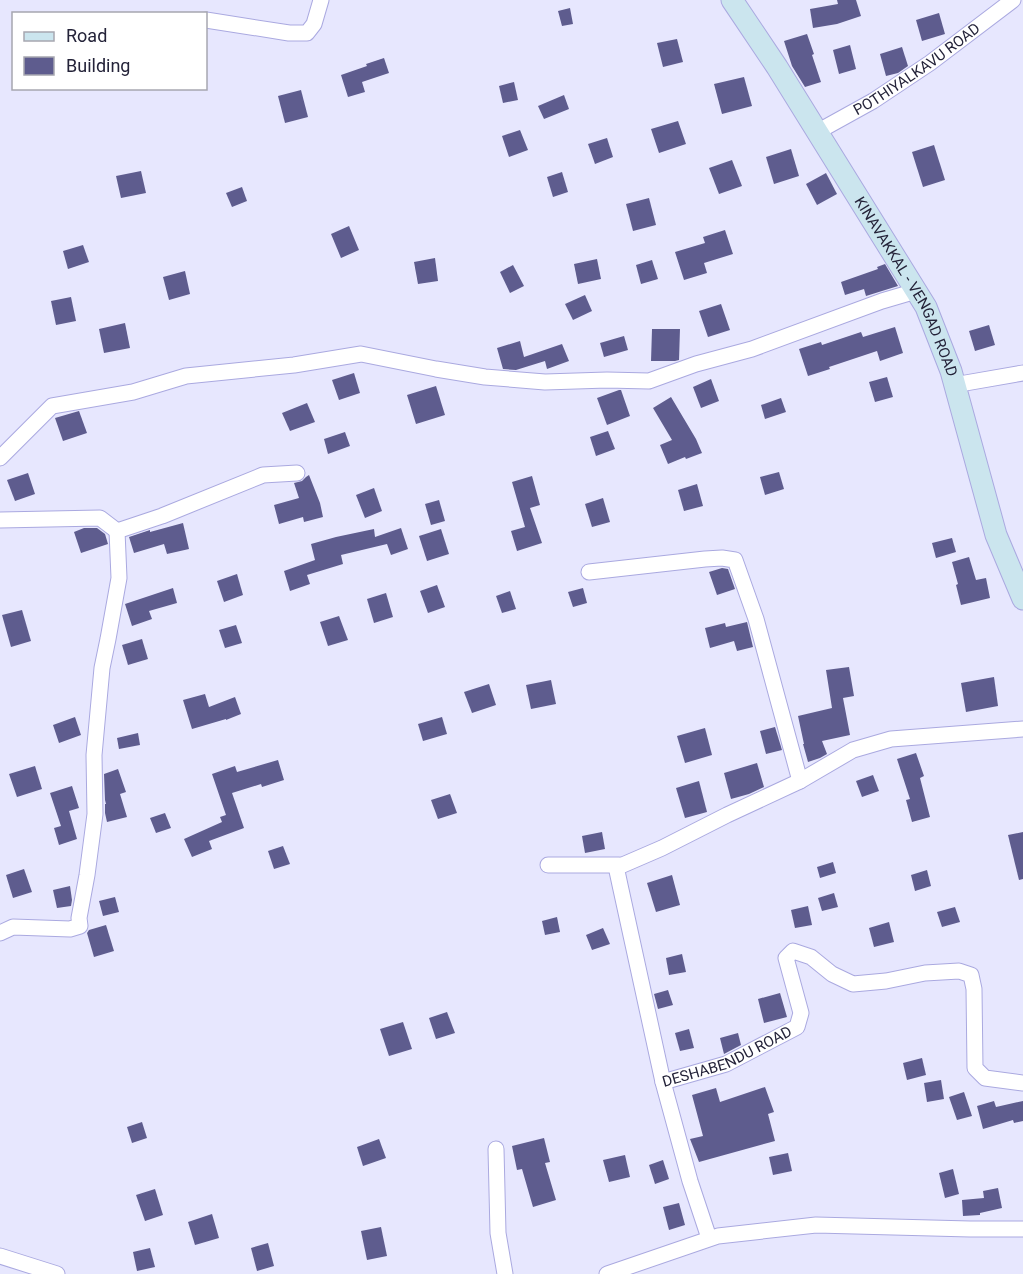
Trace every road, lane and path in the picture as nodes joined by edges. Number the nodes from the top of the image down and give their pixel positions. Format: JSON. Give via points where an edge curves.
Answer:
{"nodes":[{"id":1,"x":321,"y":0,"type":"edge"},
{"id":2,"x":732,"y":0,"type":"edge"},
{"id":3,"x":1013,"y":0,"type":"edge"},
{"id":4,"x":207,"y":20,"type":"edge"},
{"id":5,"x":817,"y":132,"type":"junction"},
{"id":6,"x":916,"y":291,"type":"junction"},
{"id":7,"x":1023,"y":373,"type":"edge"},
{"id":8,"x":954,"y":385,"type":"junction"},
{"id":9,"x":0,"y":458,"type":"edge"},
{"id":10,"x":297,"y":473,"type":"dead end"},
{"id":11,"x":0,"y":520,"type":"edge"},
{"id":12,"x":117,"y":531,"type":"junction"},
{"id":13,"x":589,"y":572,"type":"dead end"},
{"id":14,"x":1023,"y":599,"type":"edge"},
{"id":15,"x":1023,"y":729,"type":"edge"},
{"id":16,"x":800,"y":781,"type":"junction"},
{"id":17,"x":548,"y":865,"type":"dead end"},
{"id":18,"x":619,"y":865,"type":"junction"},
{"id":19,"x":0,"y":933,"type":"edge"},
{"id":20,"x":663,"y":1082,"type":"junction"},
{"id":21,"x":1023,"y":1083,"type":"edge"},
{"id":22,"x":496,"y":1149,"type":"dead end"},
{"id":23,"x":1023,"y":1229,"type":"edge"},
{"id":24,"x":709,"y":1239,"type":"junction"},
{"id":25,"x":0,"y":1256,"type":"edge"},
{"id":26,"x":57,"y":1274,"type":"edge"},
{"id":27,"x":505,"y":1274,"type":"edge"},
{"id":28,"x":607,"y":1274,"type":"edge"}],
"edges":[{"from":1,"to":4,"type":"street","via":[[307,33]]},
{"from":2,"to":5,"type":"main road","name":"KINAVAKKAL - VENGAD ROAD"},
{"from":3,"to":5,"type":"street","name":"POTHIYALKAVU ROAD","via":[[922,68]]},
{"from":5,"to":6,"type":"main road","name":"KINAVAKKAL - VENGAD ROAD"},
{"from":6,"to":8,"type":"main road","name":"KINAVAKKAL - VENGAD ROAD","via":[[926,307]]},
{"from":6,"to":9,"type":"street","via":[[650,381],[545,382],[485,377],[361,354],[186,376],[133,392],[52,406]]},
{"from":7,"to":8,"type":"street"},
{"from":8,"to":14,"type":"main road","name":"KINAVAKKAL - VENGAD ROAD","via":[[996,535]]},
{"from":10,"to":12,"type":"street","via":[[263,475]]},
{"from":11,"to":12,"type":"street","via":[[100,518]]},
{"from":12,"to":19,"type":"street","via":[[118,578],[102,668],[94,755],[95,814],[80,926],[13,927]]},
{"from":13,"to":16,"type":"street","via":[[705,559],[735,560],[756,619]]},
{"from":15,"to":16,"type":"street","via":[[891,739],[852,750]]},
{"from":16,"to":18,"type":"street"},
{"from":17,"to":18,"type":"street"},
{"from":18,"to":20,"type":"street","name":"DESHABENDU ROAD"},
{"from":20,"to":21,"type":"street","name":"DESHABENDU ROAD","via":[[726,1064],[797,1027],[801,1014],[786,958],[793,951],[811,957],[853,984],[925,973],[959,971],[971,975],[975,1068],[986,1078]]},
{"from":20,"to":24,"type":"street"},
{"from":22,"to":27,"type":"street","via":[[498,1233]]},
{"from":23,"to":24,"type":"street","via":[[816,1225]]},
{"from":24,"to":28,"type":"street"},
{"from":25,"to":26,"type":"street"}]}
